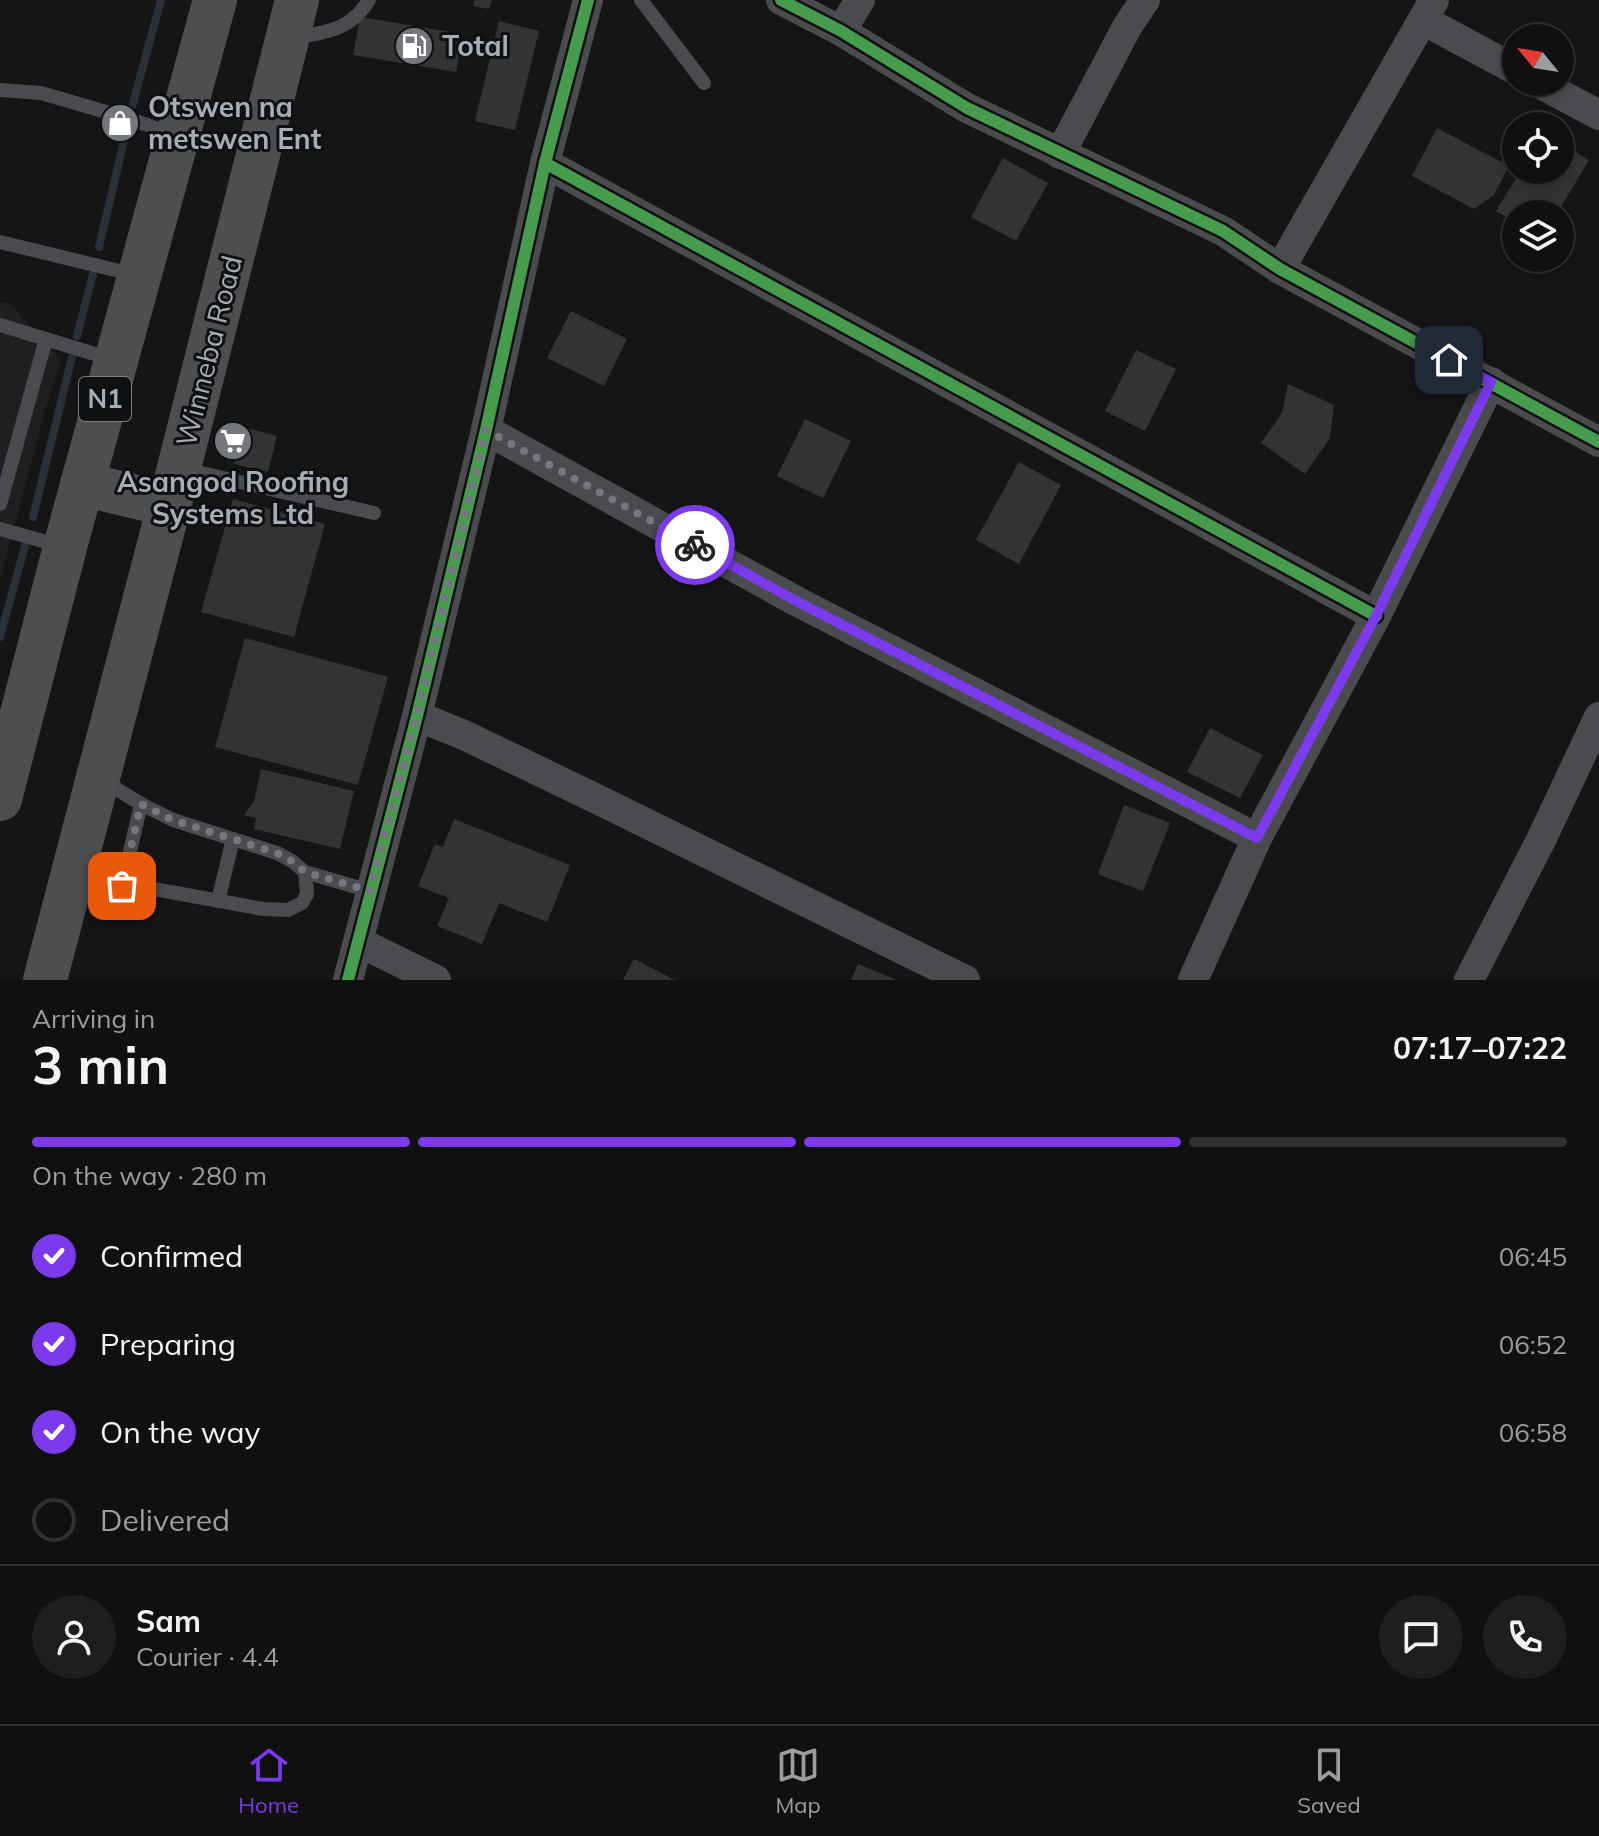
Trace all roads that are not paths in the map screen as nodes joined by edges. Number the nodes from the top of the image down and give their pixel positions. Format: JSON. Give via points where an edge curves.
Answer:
{"nodes":[{"id":1,"x":215,"y":0,"type":"edge"},
{"id":2,"x":369,"y":0,"type":"edge"},
{"id":3,"x":588,"y":0,"type":"edge"},
{"id":4,"x":641,"y":0,"type":"edge"},
{"id":5,"x":781,"y":0,"type":"edge"},
{"id":6,"x":860,"y":0,"type":"edge"},
{"id":7,"x":1145,"y":0,"type":"edge"},
{"id":8,"x":1429,"y":10,"type":"edge"},
{"id":9,"x":293,"y":20,"type":"edge"},
{"id":10,"x":841,"y":31,"type":"junction"},
{"id":11,"x":1502,"y":60,"type":"edge"},
{"id":12,"x":704,"y":83,"type":"dead end"},
{"id":13,"x":0,"y":90,"type":"edge"},
{"id":14,"x":1563,"y":96,"type":"edge"},
{"id":15,"x":1599,"y":115,"type":"edge"},
{"id":16,"x":178,"y":136,"type":"junction"},
{"id":17,"x":1060,"y":154,"type":"junction"},
{"id":18,"x":545,"y":163,"type":"junction"},
{"id":19,"x":0,"y":242,"type":"edge"},
{"id":20,"x":1280,"y":269,"type":"junction"},
{"id":21,"x":139,"y":276,"type":"junction"},
{"id":22,"x":0,"y":325,"type":"edge"},
{"id":23,"x":46,"y":339,"type":"junction"},
{"id":24,"x":116,"y":361,"type":"junction"},
{"id":25,"x":1491,"y":382,"type":"junction"},
{"id":26,"x":486,"y":430,"type":"junction"},
{"id":27,"x":1599,"y":442,"type":"edge"},
{"id":28,"x":82,"y":484,"type":"junction"},
{"id":29,"x":174,"y":486,"type":"junction"},
{"id":30,"x":0,"y":504,"type":"edge"},
{"id":31,"x":374,"y":513,"type":"dead end"},
{"id":32,"x":0,"y":529,"type":"edge"},
{"id":33,"x":65,"y":547,"type":"junction"},
{"id":34,"x":1376,"y":616,"type":"junction"},
{"id":35,"x":417,"y":716,"type":"junction"},
{"id":36,"x":1599,"y":717,"type":"edge"},
{"id":37,"x":98,"y":778,"type":"junction"},
{"id":38,"x":0,"y":799,"type":"edge"},
{"id":39,"x":141,"y":804,"type":"junction"},
{"id":40,"x":1257,"y":838,"type":"junction"},
{"id":41,"x":233,"y":839,"type":"junction"},
{"id":42,"x":305,"y":872,"type":"junction"},
{"id":43,"x":122,"y":886,"type":"junction"},
{"id":44,"x":370,"y":891,"type":"junction"},
{"id":45,"x":68,"y":893,"type":"junction"},
{"id":46,"x":218,"y":901,"type":"junction"},
{"id":47,"x":359,"y":942,"type":"junction"},
{"id":48,"x":45,"y":980,"type":"edge"},
{"id":49,"x":348,"y":980,"type":"edge"},
{"id":50,"x":436,"y":980,"type":"edge"},
{"id":51,"x":965,"y":980,"type":"edge"},
{"id":52,"x":1193,"y":980,"type":"edge"},
{"id":53,"x":1469,"y":980,"type":"edge"}],
"edges":[{"from":1,"to":16,"type":"highway","number":"N1"},
{"from":2,"to":9,"type":"lane","via":[[344,27]]},
{"from":3,"to":18,"type":"street"},
{"from":4,"to":12,"type":"lane"},
{"from":5,"to":10,"type":"street"},
{"from":6,"to":10,"type":"street"},
{"from":7,"to":17,"type":"street"},
{"from":8,"to":11,"type":"street"},
{"from":8,"to":20,"type":"street"},
{"from":9,"to":29,"type":"highway","name":"Winneba Road"},
{"from":10,"to":17,"type":"street","via":[[967,108]]},
{"from":13,"to":16,"type":"lane","via":[[41,93]]},
{"from":14,"to":15,"type":"street"},
{"from":16,"to":21,"type":"highway","number":"N1"},
{"from":17,"to":20,"type":"street","via":[[1223,231]]},
{"from":18,"to":26,"type":"street"},
{"from":18,"to":34,"type":"street"},
{"from":19,"to":21,"type":"lane"},
{"from":20,"to":25,"type":"street"},
{"from":21,"to":24,"type":"highway","number":"N1"},
{"from":22,"to":23,"type":"lane"},
{"from":23,"to":24,"type":"lane"},
{"from":23,"to":30,"type":"lane"},
{"from":24,"to":28,"type":"highway","number":"N1"},
{"from":25,"to":27,"type":"street"},
{"from":25,"to":34,"type":"street"},
{"from":26,"to":35,"type":"street"},
{"from":26,"to":40,"type":"street","via":[[796,601]]},
{"from":28,"to":29,"type":"highway"},
{"from":28,"to":33,"type":"highway","number":"N1"},
{"from":29,"to":31,"type":"lane"},
{"from":29,"to":37,"type":"highway","name":"Winneba Road"},
{"from":32,"to":33,"type":"lane"},
{"from":33,"to":38,"type":"highway","number":"N1"},
{"from":34,"to":40,"type":"street"},
{"from":35,"to":44,"type":"street"},
{"from":35,"to":51,"type":"street"},
{"from":36,"to":53,"type":"street"},
{"from":37,"to":39,"type":"lane"},
{"from":37,"to":45,"type":"highway","name":"Winneba Road"},
{"from":39,"to":41,"type":"lane"},
{"from":39,"to":43,"type":"lane"},
{"from":40,"to":52,"type":"street"},
{"from":41,"to":42,"type":"lane","via":[[277,853]]},
{"from":41,"to":46,"type":"lane"},
{"from":42,"to":44,"type":"lane"},
{"from":42,"to":46,"type":"lane","via":[[307,894],[288,910]]},
{"from":43,"to":45,"type":"lane"},
{"from":43,"to":46,"type":"lane"},
{"from":44,"to":47,"type":"street"},
{"from":45,"to":48,"type":"highway","name":"Winneba Road"},
{"from":47,"to":49,"type":"street"},
{"from":47,"to":50,"type":"street"}]}
